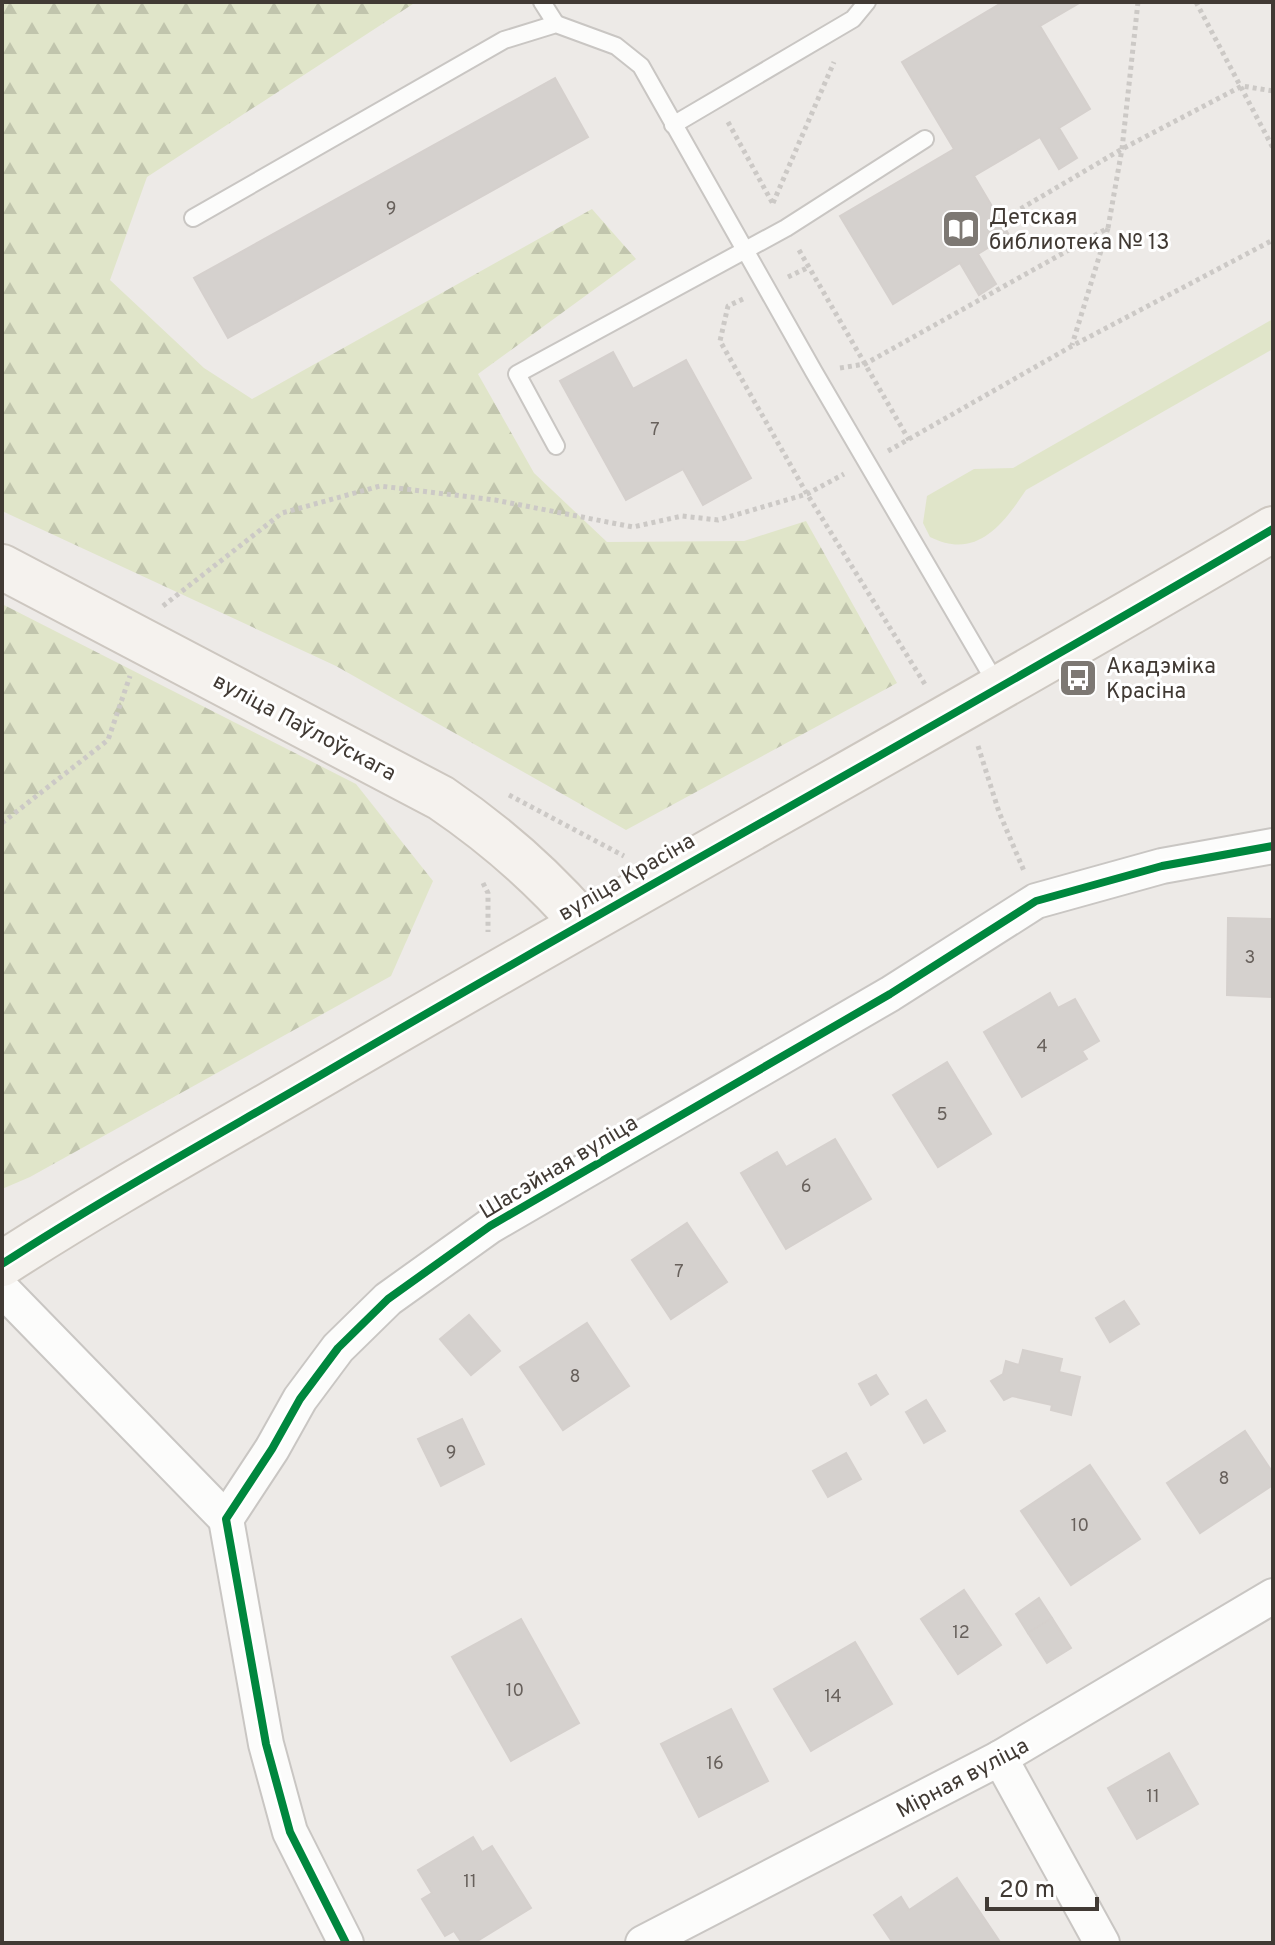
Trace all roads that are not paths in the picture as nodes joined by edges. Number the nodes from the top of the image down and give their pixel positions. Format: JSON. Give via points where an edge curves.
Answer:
{"nodes":[{"id":1,"x":542,"y":2,"type":"edge"},
{"id":2,"x":867,"y":2,"type":"edge"},
{"id":3,"x":556,"y":24,"type":"junction"},
{"id":4,"x":673,"y":125,"type":"junction"},
{"id":5,"x":925,"y":139,"type":"dead end"},
{"id":6,"x":193,"y":218,"type":"dead end"},
{"id":7,"x":745,"y":249,"type":"junction"},
{"id":8,"x":556,"y":446,"type":"dead end"},
{"id":9,"x":1273,"y":529,"type":"edge"},
{"id":10,"x":2,"y":567,"type":"edge"},
{"id":11,"x":998,"y":687,"type":"junction"},
{"id":12,"x":1273,"y":846,"type":"edge"},
{"id":13,"x":582,"y":922,"type":"junction"},
{"id":14,"x":2,"y":1264,"type":"edge"},
{"id":15,"x":2,"y":1289,"type":"edge"},
{"id":16,"x":226,"y":1519,"type":"junction"},
{"id":17,"x":1273,"y":1596,"type":"edge"},
{"id":18,"x":1000,"y":1758,"type":"junction"},
{"id":19,"x":346,"y":1943,"type":"edge"},
{"id":20,"x":643,"y":1943,"type":"edge"},
{"id":21,"x":1102,"y":1943,"type":"edge"}],
"edges":[{"from":1,"to":3,"type":"lane"},
{"from":2,"to":4,"type":"lane","via":[[853,19]]},
{"from":3,"to":4,"type":"lane","via":[[616,46],[641,66]]},
{"from":3,"to":6,"type":"lane","via":[[504,40]]},
{"from":4,"to":7,"type":"lane"},
{"from":5,"to":7,"type":"lane"},
{"from":7,"to":8,"type":"lane","via":[[517,374]]},
{"from":7,"to":11,"type":"lane"},
{"from":9,"to":11,"type":"street","name":"вуліца Красіна"},
{"from":10,"to":13,"type":"street","name":"вуліца Паўлоўскага","via":[[441,798],[486,829]]},
{"from":11,"to":13,"type":"street","name":"вуліца Красіна"},
{"from":12,"to":16,"type":"street","name":"Шасэйная вуліца","via":[[1162,866],[1036,901],[890,994],[490,1226],[388,1299],[338,1348]]},
{"from":13,"to":14,"type":"street","name":"вуліца Красіна"},
{"from":15,"to":16,"type":"street"},
{"from":16,"to":19,"type":"street","via":[[266,1744],[290,1832]]},
{"from":17,"to":18,"type":"street","name":"Мірная вуліца"},
{"from":18,"to":20,"type":"street","name":"Мірная вуліца"},
{"from":18,"to":21,"type":"street"}]}
